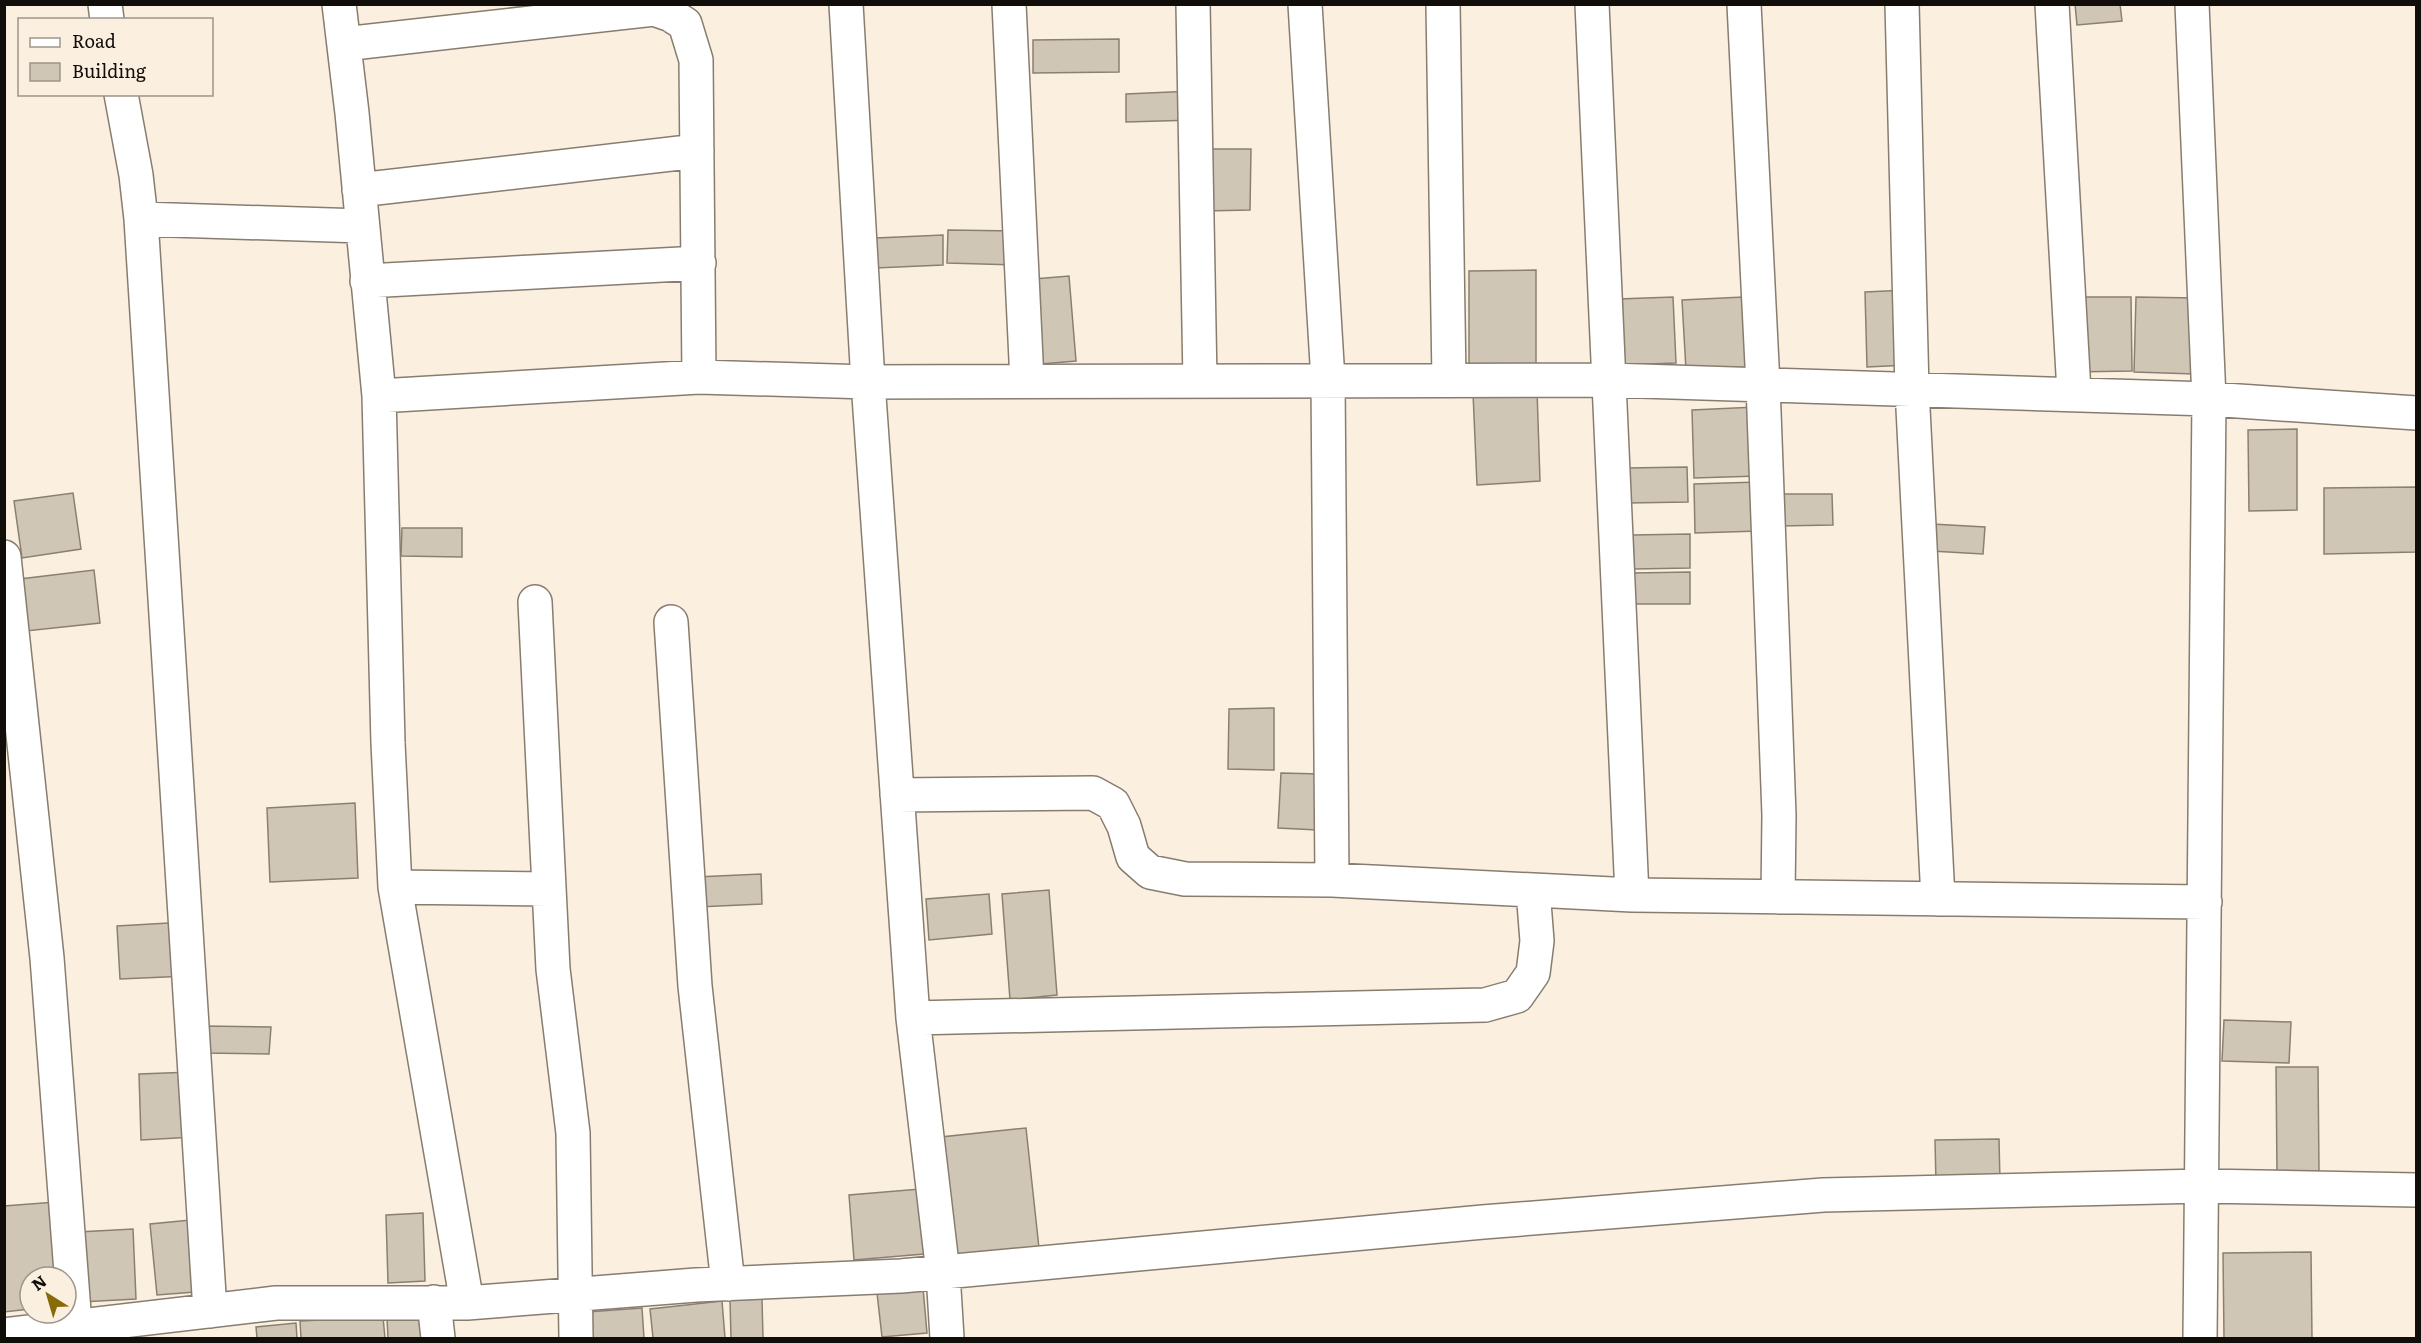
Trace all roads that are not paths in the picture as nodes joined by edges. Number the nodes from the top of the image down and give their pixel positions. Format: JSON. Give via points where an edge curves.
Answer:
{"nodes":[{"id":1,"x":339,"y":4,"type":"edge"},
{"id":2,"x":846,"y":4,"type":"edge"},
{"id":3,"x":1009,"y":4,"type":"edge"},
{"id":4,"x":1193,"y":4,"type":"edge"},
{"id":5,"x":1305,"y":4,"type":"edge"},
{"id":6,"x":1443,"y":4,"type":"edge"},
{"id":7,"x":1592,"y":4,"type":"edge"},
{"id":8,"x":1744,"y":4,"type":"edge"},
{"id":9,"x":1902,"y":4,"type":"edge"},
{"id":10,"x":2052,"y":4,"type":"edge"},
{"id":11,"x":2192,"y":4,"type":"edge"},
{"id":12,"x":344,"y":44,"type":"junction"},
{"id":13,"x":121,"y":96,"type":"edge"},
{"id":14,"x":697,"y":151,"type":"junction"},
{"id":15,"x":359,"y":190,"type":"junction"},
{"id":16,"x":141,"y":219,"type":"junction"},
{"id":17,"x":362,"y":226,"type":"junction"},
{"id":18,"x":699,"y":263,"type":"junction"},
{"id":19,"x":368,"y":281,"type":"junction"},
{"id":20,"x":699,"y":377,"type":"junction"},
{"id":21,"x":1328,"y":380,"type":"junction"},
{"id":22,"x":1449,"y":380,"type":"junction"},
{"id":23,"x":1027,"y":381,"type":"junction"},
{"id":24,"x":1200,"y":381,"type":"junction"},
{"id":25,"x":1610,"y":381,"type":"junction"},
{"id":26,"x":868,"y":382,"type":"junction"},
{"id":27,"x":1763,"y":384,"type":"junction"},
{"id":28,"x":1912,"y":389,"type":"junction"},
{"id":29,"x":2070,"y":393,"type":"junction"},
{"id":30,"x":379,"y":396,"type":"junction"},
{"id":31,"x":2209,"y":399,"type":"junction"},
{"id":32,"x":2416,"y":413,"type":"edge"},
{"id":33,"x":4,"y":558,"type":"edge"},
{"id":34,"x":535,"y":602,"type":"dead end"},
{"id":35,"x":671,"y":622,"type":"dead end"},
{"id":36,"x":11,"y":676,"type":"edge"},
{"id":37,"x":897,"y":795,"type":"junction"},
{"id":38,"x":1332,"y":880,"type":"junction"},
{"id":39,"x":395,"y":887,"type":"junction"},
{"id":40,"x":548,"y":889,"type":"junction"},
{"id":41,"x":1533,"y":890,"type":"junction"},
{"id":42,"x":1632,"y":895,"type":"junction"},
{"id":43,"x":1778,"y":897,"type":"junction"},
{"id":44,"x":1938,"y":899,"type":"junction"},
{"id":45,"x":2205,"y":902,"type":"junction"},
{"id":46,"x":913,"y":1018,"type":"junction"},
{"id":47,"x":2202,"y":1186,"type":"junction"},
{"id":48,"x":2416,"y":1190,"type":"edge"},
{"id":49,"x":943,"y":1273,"type":"junction"},
{"id":50,"x":728,"y":1284,"type":"junction"},
{"id":51,"x":574,"y":1295,"type":"junction"},
{"id":52,"x":434,"y":1302,"type":"junction"},
{"id":53,"x":467,"y":1303,"type":"junction"},
{"id":54,"x":210,"y":1311,"type":"junction"},
{"id":55,"x":75,"y":1333,"type":"edge"},
{"id":56,"x":4,"y":1335,"type":"edge"},
{"id":57,"x":438,"y":1338,"type":"edge"},
{"id":58,"x":576,"y":1338,"type":"edge"},
{"id":59,"x":947,"y":1338,"type":"edge"},
{"id":60,"x":2200,"y":1338,"type":"edge"}],
"edges":[{"from":1,"to":12,"type":"street"},
{"from":2,"to":26,"type":"street"},
{"from":3,"to":23,"type":"street"},
{"from":4,"to":24,"type":"street"},
{"from":5,"to":21,"type":"street"},
{"from":6,"to":22,"type":"street"},
{"from":7,"to":25,"type":"street"},
{"from":8,"to":27,"type":"street"},
{"from":9,"to":28,"type":"street"},
{"from":10,"to":29,"type":"street","via":[[2074,392]]},
{"from":11,"to":31,"type":"street"},
{"from":12,"to":14,"type":"street","via":[[654,9],[685,24],[688,33],[696,60]]},
{"from":12,"to":15,"type":"street"},
{"from":13,"to":16,"type":"street"},
{"from":14,"to":15,"type":"street"},
{"from":14,"to":18,"type":"street"},
{"from":15,"to":17,"type":"street"},
{"from":16,"to":17,"type":"street"},
{"from":16,"to":54,"type":"street"},
{"from":17,"to":19,"type":"street"},
{"from":18,"to":19,"type":"street"},
{"from":18,"to":20,"type":"street"},
{"from":19,"to":30,"type":"street"},
{"from":20,"to":26,"type":"street"},
{"from":20,"to":30,"type":"street"},
{"from":21,"to":22,"type":"street"},
{"from":21,"to":24,"type":"street"},
{"from":21,"to":38,"type":"street"},
{"from":22,"to":25,"type":"street"},
{"from":23,"to":24,"type":"street"},
{"from":23,"to":26,"type":"street"},
{"from":25,"to":27,"type":"street"},
{"from":25,"to":42,"type":"street"},
{"from":26,"to":37,"type":"street"},
{"from":27,"to":28,"type":"street"},
{"from":27,"to":43,"type":"street","via":[[1779,815]]},
{"from":28,"to":29,"type":"street"},
{"from":28,"to":44,"type":"street"},
{"from":29,"to":31,"type":"street"},
{"from":30,"to":39,"type":"street"},
{"from":31,"to":32,"type":"street"},
{"from":31,"to":45,"type":"street"},
{"from":33,"to":36,"type":"street"},
{"from":34,"to":40,"type":"street"},
{"from":35,"to":50,"type":"street","via":[[694,986]]},
{"from":36,"to":55,"type":"street","via":[[47,957]]},
{"from":37,"to":38,"type":"street","via":[[1093,793],[1113,804],[1133,857],[1150,872],[1185,879]]},
{"from":37,"to":46,"type":"street"},
{"from":38,"to":41,"type":"street"},
{"from":39,"to":40,"type":"street"},
{"from":39,"to":53,"type":"street"},
{"from":40,"to":51,"type":"street","via":[[553,969],[573,1132]]},
{"from":41,"to":42,"type":"street"},
{"from":41,"to":46,"type":"street","via":[[1537,941],[1533,973],[1517,996],[1485,1005]]},
{"from":42,"to":43,"type":"street"},
{"from":43,"to":44,"type":"street"},
{"from":44,"to":45,"type":"street"},
{"from":45,"to":47,"type":"street"},
{"from":46,"to":49,"type":"street"},
{"from":47,"to":48,"type":"street"},
{"from":47,"to":49,"type":"street","via":[[1823,1195],[1483,1222]]},
{"from":47,"to":60,"type":"street"},
{"from":49,"to":50,"type":"street"},
{"from":49,"to":59,"type":"street"},
{"from":50,"to":51,"type":"street"},
{"from":51,"to":53,"type":"street"},
{"from":51,"to":58,"type":"street"},
{"from":52,"to":53,"type":"street"},
{"from":52,"to":54,"type":"street","via":[[276,1303]]},
{"from":52,"to":57,"type":"street"},
{"from":54,"to":55,"type":"street"},
{"from":55,"to":56,"type":"street"}]}
